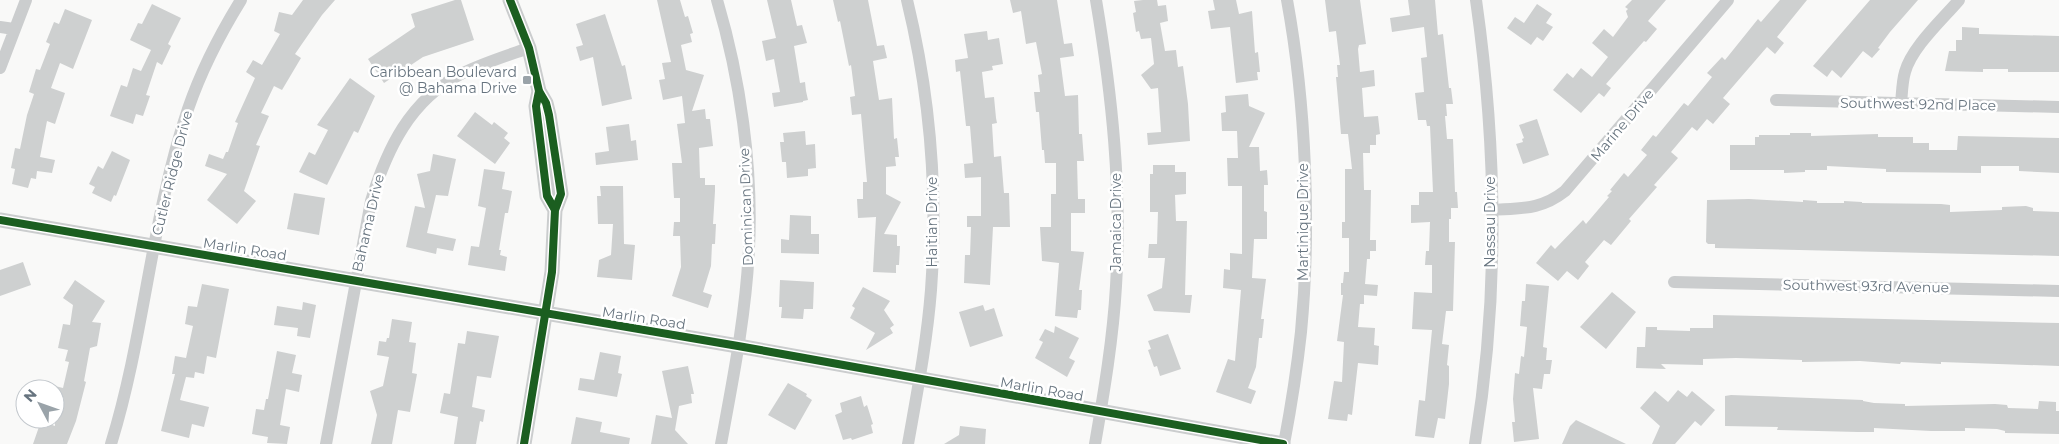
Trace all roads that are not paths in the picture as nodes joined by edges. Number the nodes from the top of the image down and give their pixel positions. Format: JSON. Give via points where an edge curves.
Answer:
{"nodes":[{"id":1,"x":26,"y":0,"type":"edge"},
{"id":2,"x":241,"y":0,"type":"edge"},
{"id":3,"x":510,"y":0,"type":"edge"},
{"id":4,"x":717,"y":0,"type":"edge"},
{"id":5,"x":907,"y":0,"type":"edge"},
{"id":6,"x":1096,"y":0,"type":"edge"},
{"id":7,"x":1287,"y":0,"type":"edge"},
{"id":8,"x":1476,"y":0,"type":"edge"},
{"id":9,"x":1728,"y":0,"type":"edge"},
{"id":10,"x":1960,"y":0,"type":"edge"},
{"id":11,"x":0,"y":27,"type":"edge"},
{"id":12,"x":14,"y":29,"type":"junction"},
{"id":13,"x":529,"y":48,"type":"junction"},
{"id":14,"x":0,"y":68,"type":"edge"},
{"id":15,"x":1776,"y":100,"type":"dead end"},
{"id":16,"x":1901,"y":104,"type":"junction"},
{"id":17,"x":2059,"y":107,"type":"edge"},
{"id":18,"x":1492,"y":210,"type":"junction"},
{"id":19,"x":0,"y":220,"type":"edge"},
{"id":20,"x":154,"y":247,"type":"junction"},
{"id":21,"x":355,"y":280,"type":"junction"},
{"id":22,"x":1674,"y":282,"type":"dead end"},
{"id":23,"x":2059,"y":291,"type":"edge"},
{"id":24,"x":546,"y":314,"type":"junction"},
{"id":25,"x":738,"y":346,"type":"junction"},
{"id":26,"x":919,"y":380,"type":"junction"},
{"id":27,"x":1100,"y":412,"type":"junction"},
{"id":28,"x":111,"y":444,"type":"edge"},
{"id":29,"x":326,"y":444,"type":"edge"},
{"id":30,"x":524,"y":444,"type":"edge"},
{"id":31,"x":721,"y":444,"type":"edge"},
{"id":32,"x":908,"y":444,"type":"edge"},
{"id":33,"x":1095,"y":444,"type":"edge"},
{"id":34,"x":1283,"y":444,"type":"edge"},
{"id":35,"x":1475,"y":444,"type":"edge"}],
"edges":[{"from":1,"to":12,"type":"street"},
{"from":2,"to":20,"type":"street","name":"Cutler Ridge Drive","via":[[213,50],[189,106],[172,164]]},
{"from":3,"to":13,"type":"street"},
{"from":4,"to":25,"type":"street","name":"Dominican Drive","via":[[736,82],[748,176],[750,246]]},
{"from":5,"to":26,"type":"street","name":"Haitian Drive","via":[[924,92],[932,173],[931,292]]},
{"from":6,"to":27,"type":"street","name":"Jamaica Drive","via":[[1114,131],[1118,242],[1114,307]]},
{"from":7,"to":34,"type":"street","name":"Martinique Drive","via":[[1299,91],[1305,238],[1301,331]]},
{"from":8,"to":18,"type":"street","name":"Nassau Drive","via":[[1488,105]]},
{"from":9,"to":18,"type":"street","name":"Marine Drive","via":[[1565,191],[1542,205]]},
{"from":10,"to":16,"type":"street","via":[[1910,60],[1904,73]]},
{"from":11,"to":12,"type":"street"},
{"from":12,"to":14,"type":"street"},
{"from":13,"to":21,"type":"street","name":"Bahama Drive","via":[[453,79],[419,106],[405,123],[387,154],[376,183]]},
{"from":13,"to":24,"type":"street","via":[[539,91],[536,106],[547,196],[555,210]]},
{"from":15,"to":16,"type":"street","name":"Southwest 92nd Place"},
{"from":16,"to":17,"type":"street","name":"Southwest 92nd Place"},
{"from":18,"to":35,"type":"street","name":"Nassau Drive","via":[[1485,375]]},
{"from":19,"to":20,"type":"street","name":"Marlin Road"},
{"from":20,"to":21,"type":"street","name":"Marlin Road"},
{"from":20,"to":28,"type":"street","name":"Cutler Ridge Drive","via":[[136,344]]},
{"from":21,"to":24,"type":"street","name":"Marlin Road"},
{"from":21,"to":29,"type":"street","name":"Bahama Drive"},
{"from":22,"to":23,"type":"street","name":"Southwest 93rd Avenue"},
{"from":24,"to":25,"type":"street","name":"Marlin Road"},
{"from":24,"to":30,"type":"street"},
{"from":25,"to":26,"type":"street","name":"Marlin Road"},
{"from":25,"to":31,"type":"street","name":"Dominican Drive"},
{"from":26,"to":27,"type":"street","name":"Marlin Road"},
{"from":26,"to":32,"type":"street","name":"Haitian Drive"},
{"from":27,"to":33,"type":"street","name":"Jamaica Drive"},
{"from":27,"to":34,"type":"street","name":"Marlin Road"}]}
